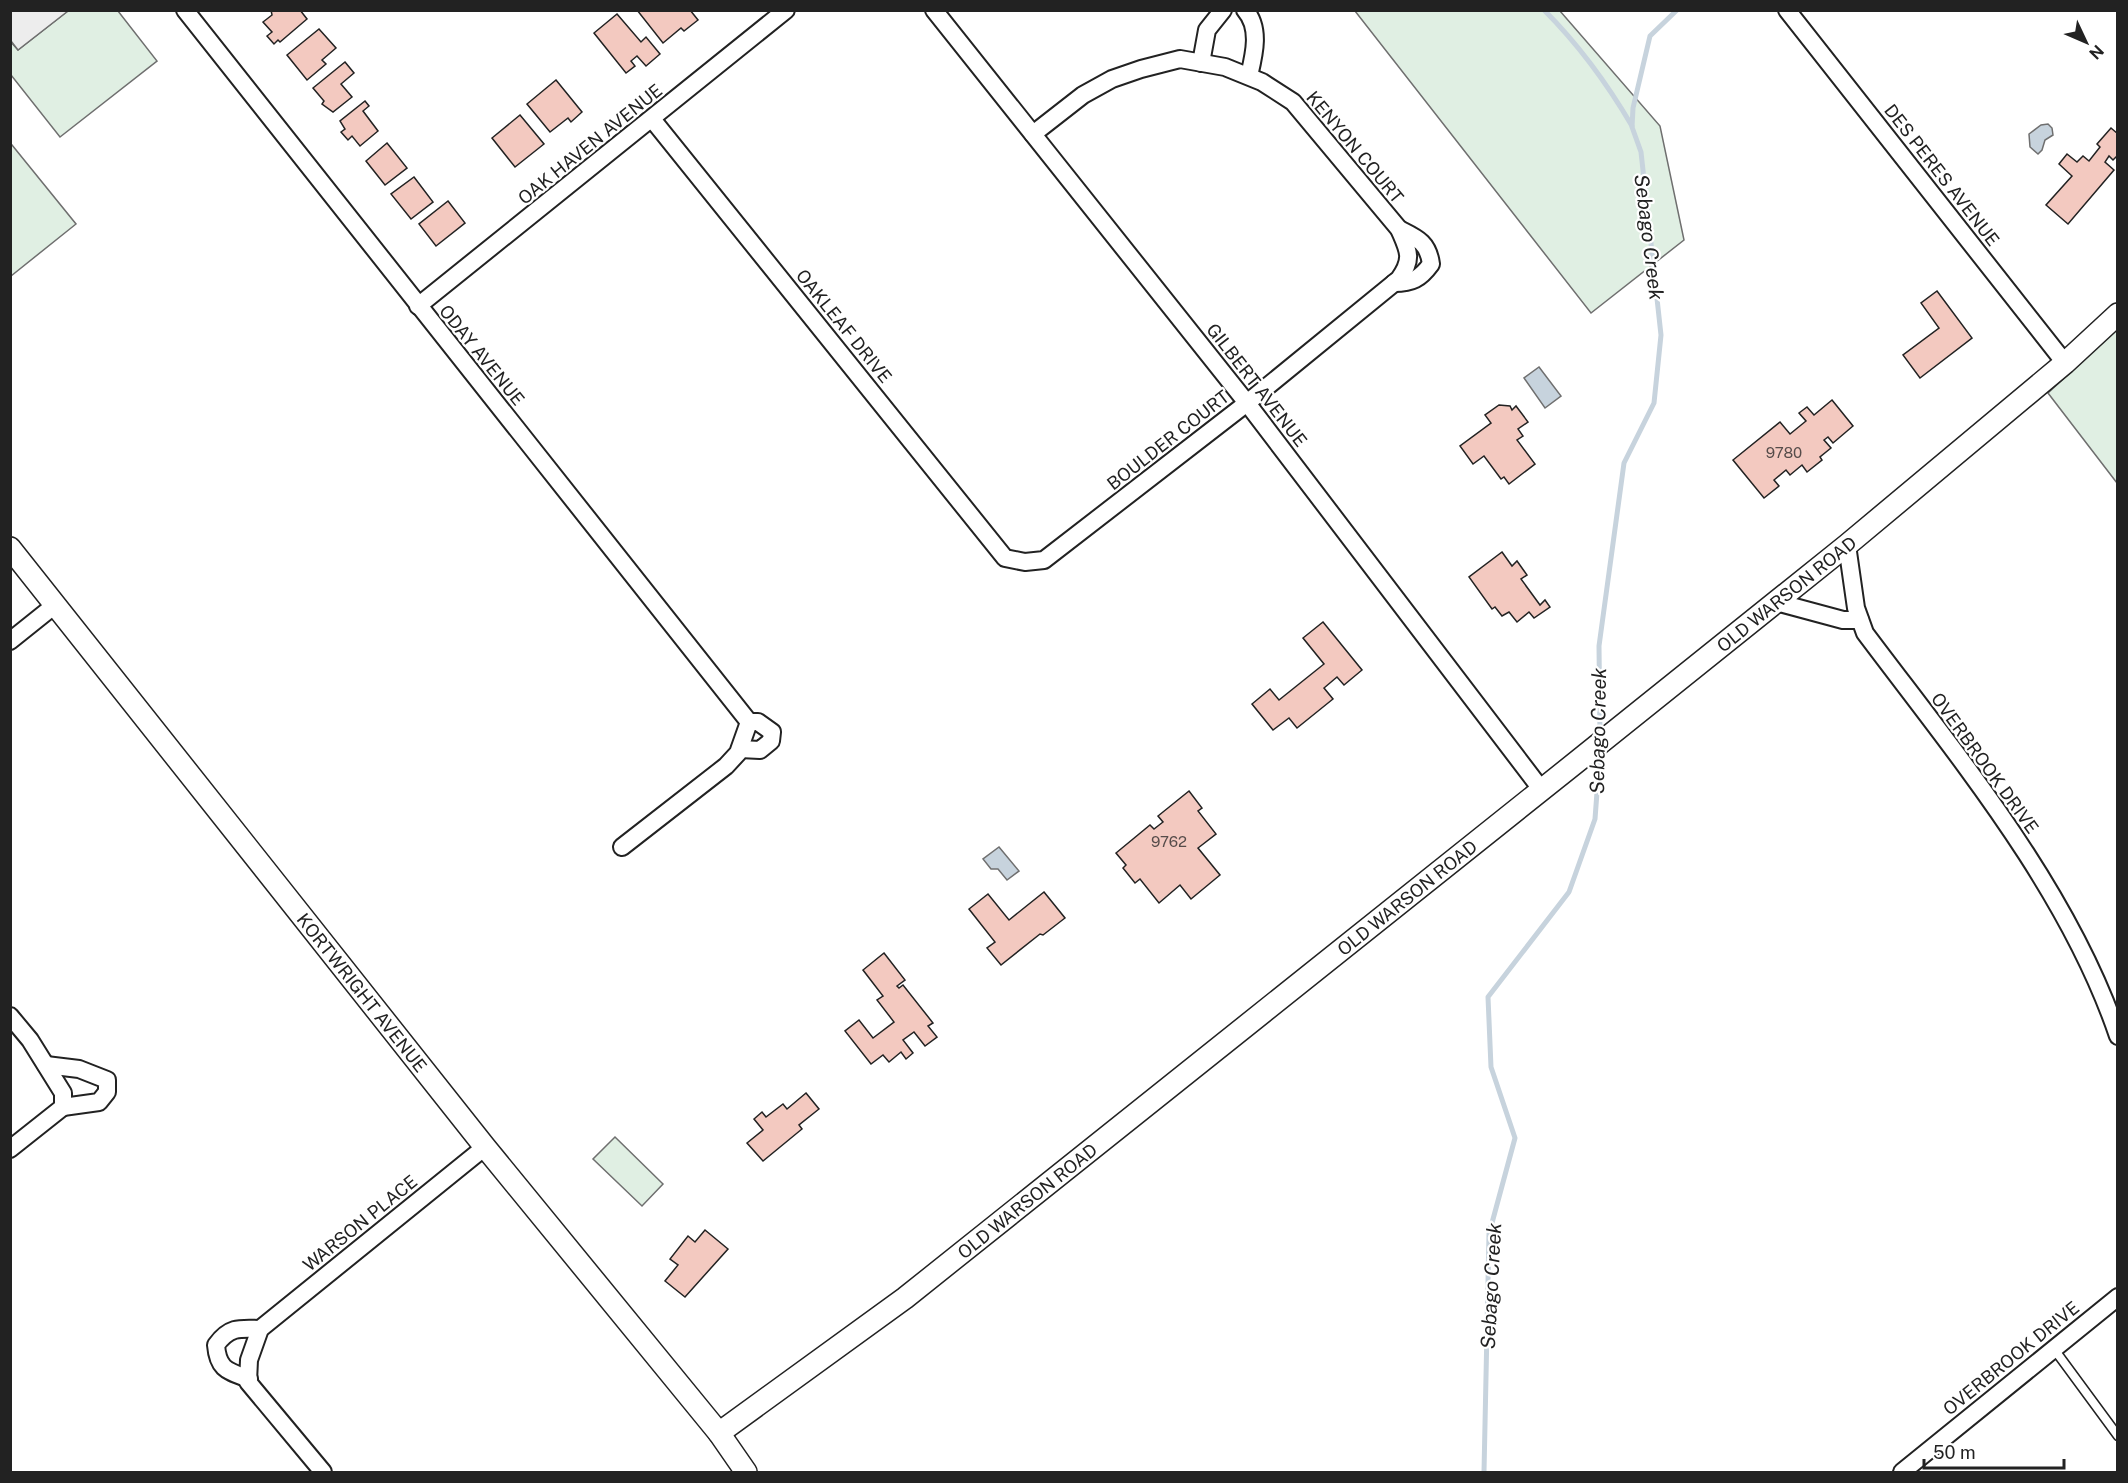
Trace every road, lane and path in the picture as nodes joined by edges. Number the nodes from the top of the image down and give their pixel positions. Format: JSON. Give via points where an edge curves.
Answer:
{"nodes":[{"id":1,"x":185,"y":10,"type":"edge"},
{"id":2,"x":786,"y":10,"type":"edge"},
{"id":3,"x":934,"y":10,"type":"edge"},
{"id":4,"x":1223,"y":10,"type":"edge"},
{"id":5,"x":1245,"y":10,"type":"edge"},
{"id":6,"x":1787,"y":10,"type":"edge"},
{"id":7,"x":1201,"y":63,"type":"junction"},
{"id":8,"x":1249,"y":76,"type":"junction"},
{"id":9,"x":652,"y":119,"type":"junction"},
{"id":10,"x":1033,"y":134,"type":"junction"},
{"id":11,"x":1399,"y":229,"type":"junction"},
{"id":12,"x":1396,"y":281,"type":"junction"},
{"id":13,"x":418,"y":306,"type":"junction"},
{"id":14,"x":2118,"y":314,"type":"edge"},
{"id":15,"x":2065,"y":363,"type":"junction"},
{"id":16,"x":1247,"y":403,"type":"junction"},
{"id":17,"x":1847,"y":545,"type":"junction"},
{"id":18,"x":10,"y":548,"type":"edge"},
{"id":19,"x":1005,"y":558,"type":"joint"},
{"id":20,"x":1776,"y":602,"type":"junction"},
{"id":21,"x":55,"y":605,"type":"junction"},
{"id":22,"x":1860,"y":620,"type":"junction"},
{"id":23,"x":10,"y":640,"type":"edge"},
{"id":24,"x":749,"y":722,"type":"junction"},
{"id":25,"x":740,"y":749,"type":"junction"},
{"id":26,"x":1541,"y":789,"type":"junction"},
{"id":27,"x":622,"y":847,"type":"dead end"},
{"id":28,"x":10,"y":1016,"type":"edge"},
{"id":29,"x":2118,"y":1036,"type":"edge"},
{"id":30,"x":46,"y":1065,"type":"junction"},
{"id":31,"x":58,"y":1111,"type":"junction"},
{"id":32,"x":485,"y":1147,"type":"junction"},
{"id":33,"x":10,"y":1149,"type":"edge"},
{"id":34,"x":2118,"y":1297,"type":"edge"},
{"id":35,"x":260,"y":1329,"type":"junction"},
{"id":36,"x":2054,"y":1349,"type":"junction"},
{"id":37,"x":249,"y":1379,"type":"junction"},
{"id":38,"x":719,"y":1433,"type":"junction"},
{"id":39,"x":2118,"y":1436,"type":"edge"},
{"id":40,"x":324,"y":1473,"type":"edge"},
{"id":41,"x":746,"y":1473,"type":"edge"},
{"id":42,"x":1902,"y":1473,"type":"edge"}],
"edges":[{"from":1,"to":13,"type":"street","name":"ODAY AVENUE"},
{"from":2,"to":9,"type":"street","name":"OAK HAVEN AVENUE"},
{"from":3,"to":10,"type":"street","name":"GILBERT AVENUE"},
{"from":4,"to":7,"type":"street","via":[[1207,30]]},
{"from":5,"to":8,"type":"street","via":[[1253,19]]},
{"from":6,"to":15,"type":"street","name":"DES PERES AVENUE"},
{"from":7,"to":8,"type":"street","name":"KENYON COURT"},
{"from":7,"to":10,"type":"street","name":"KENYON COURT","via":[[1180,59],[1112,79],[1083,95]]},
{"from":8,"to":11,"type":"street","name":"KENYON COURT","via":[[1293,102]]},
{"from":9,"to":13,"type":"street","name":"OAK HAVEN AVENUE"},
{"from":9,"to":19,"type":"street","name":"OAKLEAF DRIVE"},
{"from":10,"to":16,"type":"street","name":"GILBERT AVENUE"},
{"from":11,"to":12,"type":"street","name":"KENYON COURT","via":[[1408,252],[1408,267]]},
{"from":11,"to":12,"type":"street","name":"KENYON COURT","via":[[1429,249],[1431,264],[1421,277],[1407,283]]},
{"from":12,"to":16,"type":"street","name":"BOULDER COURT"},
{"from":13,"to":24,"type":"street","name":"ODAY AVENUE"},
{"from":14,"to":15,"type":"street","name":"OLD WARSON ROAD"},
{"from":15,"to":17,"type":"street","name":"OLD WARSON ROAD"},
{"from":16,"to":19,"type":"street","name":"BOULDER COURT","via":[[1044,560]]},
{"from":16,"to":26,"type":"street","name":"GILBERT AVENUE"},
{"from":17,"to":20,"type":"street","name":"OLD WARSON ROAD"},
{"from":17,"to":22,"type":"street","name":"OVERBROOK DRIVE"},
{"from":18,"to":21,"type":"street","name":"KORTWRIGHT AVENUE"},
{"from":20,"to":22,"type":"street","via":[[1844,620]]},
{"from":20,"to":26,"type":"street","name":"OLD WARSON ROAD"},
{"from":21,"to":23,"type":"street"},
{"from":21,"to":32,"type":"street","name":"KORTWRIGHT AVENUE"},
{"from":22,"to":29,"type":"street","name":"OVERBROOK DRIVE","via":[[1865,633],[2003,817],[2072,934]]},
{"from":24,"to":25,"type":"street"},
{"from":24,"to":25,"type":"street","via":[[758,722],[772,732],[771,741],[760,750]]},
{"from":25,"to":27,"type":"street","via":[[726,766]]},
{"from":26,"to":38,"type":"street","name":"OLD WARSON ROAD","via":[[905,1298]]},
{"from":28,"to":30,"type":"street"},
{"from":30,"to":31,"type":"street","via":[[63,1093]]},
{"from":30,"to":31,"type":"street","via":[[79,1069],[106,1080],[107,1092],[99,1102]]},
{"from":31,"to":33,"type":"street"},
{"from":32,"to":35,"type":"street","name":"WARSON PLACE"},
{"from":32,"to":38,"type":"street","name":"KORTWRIGHT AVENUE"},
{"from":34,"to":36,"type":"street","name":"OVERBROOK DRIVE"},
{"from":35,"to":37,"type":"street","via":[[249,1360]]},
{"from":35,"to":37,"type":"street","via":[[225,1333],[216,1345],[218,1360],[227,1371]]},
{"from":36,"to":39,"type":"lane"},
{"from":36,"to":42,"type":"street","name":"OVERBROOK DRIVE"},
{"from":37,"to":40,"type":"street"},
{"from":38,"to":41,"type":"street"}]}
